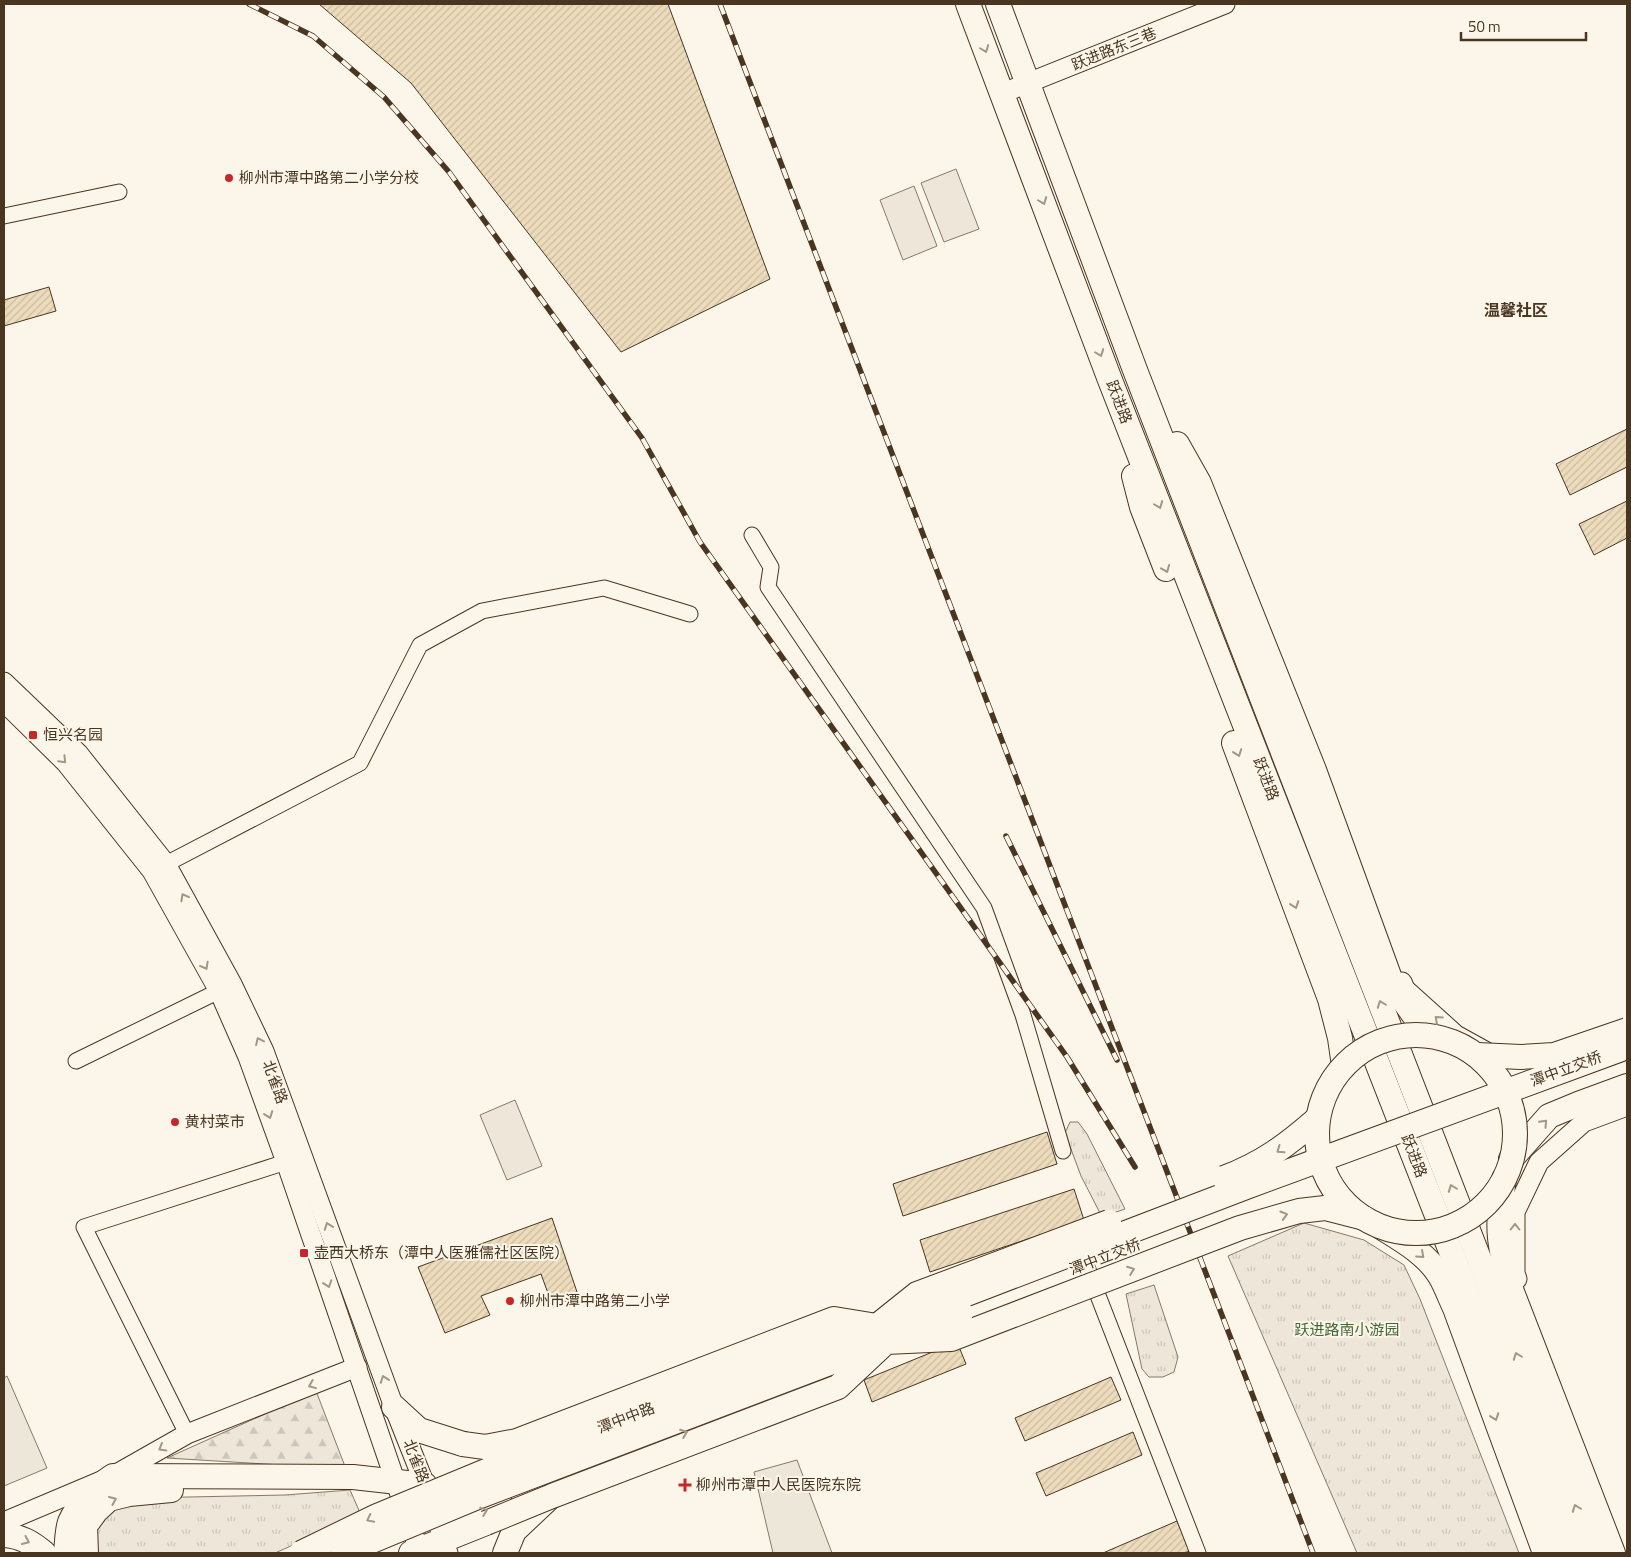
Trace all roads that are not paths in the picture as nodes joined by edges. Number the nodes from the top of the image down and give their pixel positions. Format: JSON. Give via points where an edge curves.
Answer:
{"nodes":[{"id":1,"x":968,"y":4,"type":"edge"},
{"id":2,"x":998,"y":4,"type":"edge"},
{"id":3,"x":1225,"y":4,"type":"edge"},
{"id":4,"x":1029,"y":83,"type":"junction"},
{"id":5,"x":1002,"y":93,"type":"junction"},
{"id":6,"x":119,"y":192,"type":"dead end"},
{"id":7,"x":4,"y":216,"type":"edge"},
{"id":8,"x":1135,"y":370,"type":"junction"},
{"id":9,"x":1110,"y":380,"type":"junction"},
{"id":10,"x":752,"y":535,"type":"dead end"},
{"id":11,"x":690,"y":614,"type":"dead end"},
{"id":12,"x":4,"y":682,"type":"edge"},
{"id":13,"x":4,"y":702,"type":"edge"},
{"id":14,"x":166,"y":864,"type":"junction"},
{"id":15,"x":219,"y":991,"type":"junction"},
{"id":16,"x":1627,"y":1030,"type":"edge"},
{"id":17,"x":1434,"y":1036,"type":"junction"},
{"id":18,"x":1627,"y":1040,"type":"edge"},
{"id":19,"x":1627,"y":1047,"type":"edge"},
{"id":20,"x":1476,"y":1055,"type":"junction"},
{"id":21,"x":76,"y":1060,"type":"dead end"},
{"id":22,"x":1627,"y":1063,"type":"edge"},
{"id":23,"x":1344,"y":1066,"type":"junction"},
{"id":24,"x":1627,"y":1086,"type":"edge"},
{"id":25,"x":1627,"y":1106,"type":"edge"},
{"id":26,"x":1317,"y":1118,"type":"junction"},
{"id":27,"x":1063,"y":1151,"type":"dead end"},
{"id":28,"x":286,"y":1162,"type":"junction"},
{"id":29,"x":1508,"y":1169,"type":"junction"},
{"id":30,"x":1372,"y":1222,"type":"junction"},
{"id":31,"x":1091,"y":1276,"type":"junction"},
{"id":32,"x":956,"y":1298,"type":"joint"},
{"id":33,"x":910,"y":1305,"type":"junction"},
{"id":34,"x":882,"y":1334,"type":"junction"},
{"id":35,"x":922,"y":1340,"type":"junction"},
{"id":36,"x":357,"y":1367,"type":"junction"},
{"id":37,"x":394,"y":1407,"type":"junction"},
{"id":38,"x":187,"y":1434,"type":"junction"},
{"id":39,"x":113,"y":1476,"type":"junction"},
{"id":40,"x":396,"y":1483,"type":"junction"},
{"id":41,"x":425,"y":1485,"type":"junction"},
{"id":42,"x":552,"y":1496,"type":"junction"},
{"id":43,"x":4,"y":1522,"type":"edge"},
{"id":44,"x":4,"y":1535,"type":"edge"},
{"id":45,"x":443,"y":1540,"type":"edge"},
{"id":46,"x":416,"y":1552,"type":"edge"},
{"id":47,"x":44,"y":1553,"type":"edge"},
{"id":48,"x":66,"y":1553,"type":"edge"},
{"id":49,"x":86,"y":1553,"type":"edge"},
{"id":50,"x":301,"y":1553,"type":"edge"},
{"id":51,"x":343,"y":1553,"type":"edge"},
{"id":52,"x":505,"y":1553,"type":"edge"},
{"id":53,"x":1198,"y":1553,"type":"edge"},
{"id":54,"x":1544,"y":1553,"type":"edge"},
{"id":55,"x":1569,"y":1553,"type":"edge"},
{"id":56,"x":1594,"y":1553,"type":"edge"},
{"id":57,"x":1613,"y":1553,"type":"edge"},
{"id":58,"x":1623,"y":1553,"type":"edge"}],
"edges":[{"from":1,"to":5,"type":"main road","name":"跃进路","one_way":true},
{"from":2,"to":4,"type":"main road","name":"跃进路"},
{"from":3,"to":4,"type":"street","name":"跃进路东三巷"},
{"from":4,"to":5,"type":"street","name":"跃进路东三巷"},
{"from":4,"to":8,"type":"main road","name":"跃进路"},
{"from":5,"to":9,"type":"main road","name":"跃进路","one_way":true},
{"from":6,"to":7,"type":"street"},
{"from":8,"to":17,"type":"main road","via":[[1199,483],[1314,770],[1392,984],[1416,1018]]},
{"from":18,"to":8,"type":"street","one_way":true,"via":[[1569,1062],[1509,1064],[1456,1035],[1405,988],[1215,502]]},
{"from":56,"to":8,"type":"main road","name":"跃进路","one_way":true},
{"from":9,"to":23,"type":"main road","one_way":true,"via":[[1142,507],[1330,999]]},
{"from":9,"to":55,"type":"main road","name":"跃进路","one_way":true},
{"from":10,"to":27,"type":"street","via":[[771,567],[768,587],[984,908],[1024,1015]]},
{"from":11,"to":14,"type":"street","via":[[604,588],[482,611],[420,645],[360,763]]},
{"from":12,"to":14,"type":"street","name":"北雀路","via":[[78,753]]},
{"from":13,"to":15,"type":"street","name":"北雀路","one_way":true,"via":[[66,763],[152,870]]},
{"from":37,"to":14,"type":"street","name":"北雀路","one_way":true,"via":[[264,1052],[232,984]]},
{"from":15,"to":21,"type":"street"},
{"from":15,"to":28,"type":"street","name":"北雀路","one_way":true,"via":[[248,1057]]},
{"from":16,"to":20,"type":"main road","bridge":true,"via":[[1554,1055]]},
{"from":17,"to":20,"type":"main road","bridge":true,"via":[[1458,1044]]},
{"from":17,"to":23,"type":"main road","bridge":true,"via":[[1385,1039],[1363,1050]]},
{"from":19,"to":32,"type":"main road","name":"潭中立交桥","bridge":true,"via":[[1255,1183]]},
{"from":20,"to":29,"type":"main road","bridge":true,"via":[[1490,1067],[1510,1102],[1514,1141]]},
{"from":22,"to":34,"type":"main road","name":"潭中立交桥","bridge":true},
{"from":23,"to":26,"type":"main road","bridge":true,"via":[[1328,1091]]},
{"from":29,"to":24,"type":"main road","one_way":true,"via":[[1549,1116]]},
{"from":58,"to":25,"type":"street","one_way":true,"via":[[1515,1273],[1515,1212],[1539,1162],[1584,1122]]},
{"from":26,"to":30,"type":"main road","bridge":true,"via":[[1316,1138],[1326,1175],[1342,1199]]},
{"from":26,"to":34,"type":"main road","one_way":true,"bridge":true,"via":[[1290,1143],[1248,1169],[917,1294]]},
{"from":28,"to":36,"type":"street","name":"北雀路","one_way":true},
{"from":28,"to":38,"type":"street","via":[[84,1227]]},
{"from":29,"to":30,"type":"main road","bridge":true,"via":[[1494,1194],[1482,1207],[1451,1226],[1416,1232],[1398,1231]]},
{"from":29,"to":57,"type":"main road","via":[[1499,1213],[1503,1260]]},
{"from":34,"to":30,"type":"main road","one_way":true,"bridge":true,"via":[[951,1339],[1240,1228],[1299,1211],[1325,1208]]},
{"from":30,"to":54,"type":"main road","one_way":true,"via":[[1418,1252],[1440,1276],[1455,1308]]},
{"from":31,"to":33,"type":"street","via":[[1079,1243]]},
{"from":31,"to":35,"type":"street"},
{"from":31,"to":53,"type":"street"},
{"from":32,"to":34,"type":"main road","name":"潭中中路","bridge":true},
{"from":33,"to":35,"type":"street"},
{"from":33,"to":41,"type":"street"},
{"from":34,"to":37,"type":"main road","bridge":true,"via":[[834,1319],[517,1441],[485,1447],[463,1444],[419,1430]]},
{"from":34,"to":42,"type":"main road","bridge":true,"via":[[838,1387]]},
{"from":34,"to":50,"type":"main road","name":"潭中中路","one_way":true,"bridge":true,"via":[[794,1354],[498,1466],[377,1516]]},
{"from":34,"to":51,"type":"main road","name":"潭中中路","bridge":true},
{"from":45,"to":35,"type":"street","one_way":true},
{"from":36,"to":38,"type":"street","one_way":true},
{"from":36,"to":40,"type":"street","name":"北雀路"},
{"from":37,"to":41,"type":"street","name":"北雀路"},
{"from":38,"to":39,"type":"street","one_way":true},
{"from":39,"to":40,"type":"main road","via":[[353,1477]]},
{"from":39,"to":43,"type":"street"},
{"from":39,"to":48,"type":"main road","via":[[100,1484],[71,1522]]},
{"from":40,"to":41,"type":"main road"},
{"from":40,"to":46,"type":"street","name":"北雀路"},
{"from":49,"to":40,"type":"main road","one_way":true,"via":[[85,1526],[109,1499],[129,1494]]},
{"from":41,"to":45,"type":"street","name":"北雀路"},
{"from":42,"to":45,"type":"main road","bridge":true},
{"from":42,"to":52,"type":"main road","via":[[514,1531]]},
{"from":44,"to":47,"type":"main road","one_way":true,"via":[[31,1542]]},
{"from":45,"to":46,"type":"main road"}]}
